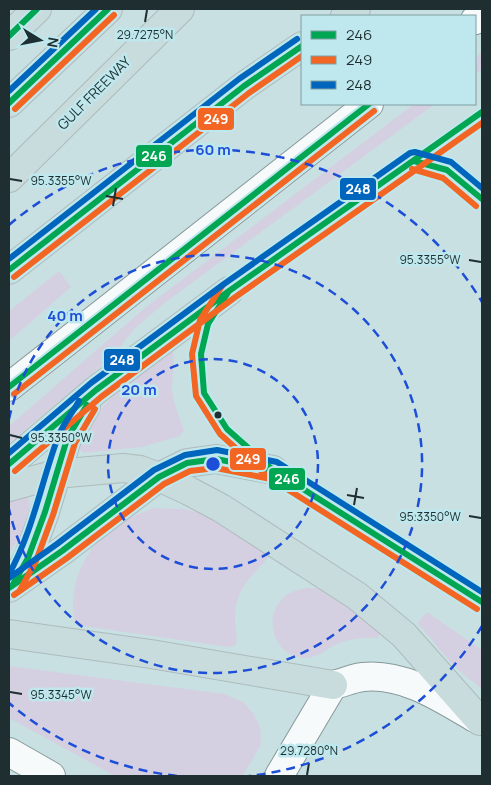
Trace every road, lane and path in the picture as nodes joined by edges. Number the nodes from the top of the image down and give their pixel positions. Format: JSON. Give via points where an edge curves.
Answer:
{"nodes":[{"id":1,"x":37,"y":9,"type":"edge"},
{"id":2,"x":108,"y":9,"type":"edge"},
{"id":3,"x":180,"y":9,"type":"edge"},
{"id":4,"x":9,"y":36,"type":"edge"},
{"id":5,"x":301,"y":47,"type":"edge"},
{"id":6,"x":9,"y":103,"type":"edge"},
{"id":7,"x":368,"y":105,"type":"edge"},
{"id":8,"x":9,"y":178,"type":"edge"},
{"id":9,"x":9,"y":270,"type":"edge"},
{"id":10,"x":229,"y":291,"type":"dead end"},
{"id":11,"x":9,"y":387,"type":"edge"},
{"id":12,"x":96,"y":390,"type":"junction"},
{"id":13,"x":9,"y":464,"type":"edge"},
{"id":14,"x":273,"y":470,"type":"dead end"},
{"id":15,"x":56,"y":474,"type":"junction"},
{"id":16,"x":159,"y":477,"type":"junction"},
{"id":17,"x":9,"y":487,"type":"edge"},
{"id":18,"x":10,"y":587,"type":"edge"},
{"id":19,"x":9,"y":634,"type":"edge"},
{"id":20,"x":333,"y":685,"type":"junction"},
{"id":21,"x":481,"y":722,"type":"edge"},
{"id":22,"x":9,"y":752,"type":"edge"},
{"id":23,"x":51,"y":776,"type":"edge"},
{"id":24,"x":280,"y":776,"type":"edge"}],
"edges":[{"from":1,"to":4,"type":"highway"},
{"from":2,"to":6,"type":"highway"},
{"from":3,"to":8,"type":"highway","name":"GULF FREEWAY"},
{"from":5,"to":9,"type":"highway","via":[[244,86]]},
{"from":7,"to":11,"type":"main road"},
{"from":10,"to":12,"type":"highway"},
{"from":12,"to":13,"type":"highway"},
{"from":12,"to":15,"type":"highway","via":[[67,439]]},
{"from":14,"to":16,"type":"highway","via":[[216,459],[187,464]]},
{"from":15,"to":16,"type":"highway","via":[[123,468]]},
{"from":15,"to":17,"type":"highway"},
{"from":15,"to":18,"type":"highway","via":[[28,558]]},
{"from":16,"to":18,"type":"highway"},
{"from":16,"to":21,"type":"highway","via":[[221,508],[357,596],[404,635]]},
{"from":19,"to":20,"type":"highway"},
{"from":20,"to":21,"type":"main road","via":[[363,677],[409,683]]},
{"from":20,"to":24,"type":"main road"},
{"from":22,"to":23,"type":"main road"}]}
